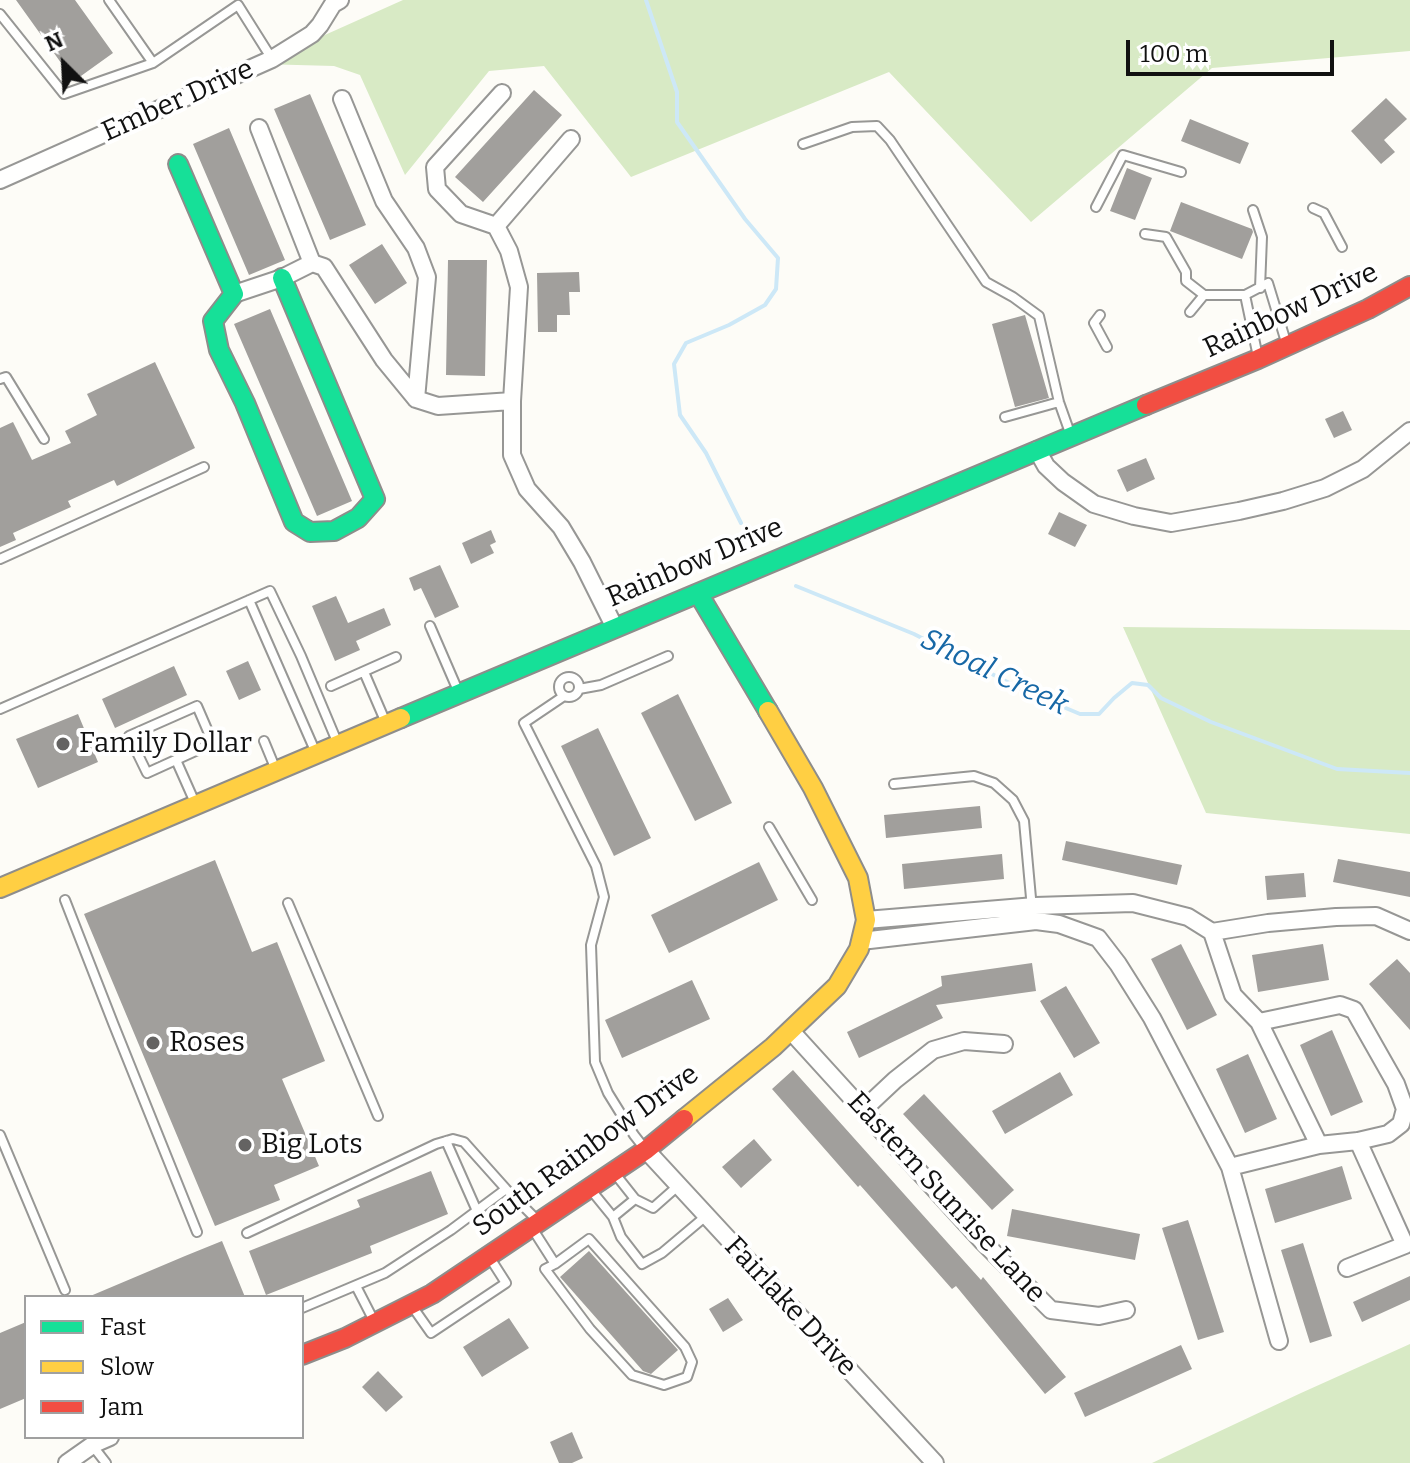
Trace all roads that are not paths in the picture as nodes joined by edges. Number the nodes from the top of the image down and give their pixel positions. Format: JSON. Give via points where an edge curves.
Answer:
{"nodes":[{"id":1,"x":109,"y":0,"type":"edge"},
{"id":2,"x":334,"y":1,"type":"edge"},
{"id":3,"x":0,"y":14,"type":"edge"},
{"id":4,"x":272,"y":59,"type":"junction"},
{"id":5,"x":153,"y":63,"type":"junction"},
{"id":6,"x":502,"y":93,"type":"dead end"},
{"id":7,"x":342,"y":99,"type":"dead end"},
{"id":8,"x":259,"y":128,"type":"dead end"},
{"id":9,"x":571,"y":139,"type":"dead end"},
{"id":10,"x":803,"y":144,"type":"dead end"},
{"id":11,"x":178,"y":164,"type":"dead end"},
{"id":12,"x":1181,"y":172,"type":"dead end"},
{"id":13,"x":0,"y":180,"type":"edge"},
{"id":14,"x":1096,"y":207,"type":"dead end"},
{"id":15,"x":1313,"y":208,"type":"dead end"},
{"id":16,"x":1253,"y":210,"type":"dead end"},
{"id":17,"x":496,"y":226,"type":"junction"},
{"id":18,"x":1145,"y":234,"type":"dead end"},
{"id":19,"x":1342,"y":247,"type":"dead end"},
{"id":20,"x":312,"y":263,"type":"junction"},
{"id":21,"x":282,"y":278,"type":"junction"},
{"id":22,"x":1264,"y":286,"type":"junction"},
{"id":23,"x":1410,"y":286,"type":"edge"},
{"id":24,"x":234,"y":294,"type":"junction"},
{"id":25,"x":1204,"y":295,"type":"junction"},
{"id":26,"x":1245,"y":295,"type":"junction"},
{"id":27,"x":1190,"y":312,"type":"dead end"},
{"id":28,"x":1100,"y":315,"type":"dead end"},
{"id":29,"x":1287,"y":346,"type":"junction"},
{"id":30,"x":1107,"y":347,"type":"dead end"},
{"id":31,"x":1258,"y":359,"type":"junction"},
{"id":32,"x":0,"y":379,"type":"edge"},
{"id":33,"x":416,"y":399,"type":"junction"},
{"id":34,"x":512,"y":401,"type":"junction"},
{"id":35,"x":1059,"y":402,"type":"junction"},
{"id":36,"x":1005,"y":417,"type":"dead end"},
{"id":37,"x":1410,"y":431,"type":"edge"},
{"id":38,"x":1071,"y":436,"type":"junction"},
{"id":39,"x":44,"y":439,"type":"dead end"},
{"id":40,"x":1037,"y":450,"type":"junction"},
{"id":41,"x":204,"y":467,"type":"dead end"},
{"id":42,"x":0,"y":559,"type":"edge"},
{"id":43,"x":698,"y":593,"type":"junction"},
{"id":44,"x":249,"y":600,"type":"junction"},
{"id":45,"x":430,"y":626,"type":"dead end"},
{"id":46,"x":615,"y":628,"type":"junction"},
{"id":47,"x":554,"y":654,"type":"junction"},
{"id":48,"x":668,"y":656,"type":"dead end"},
{"id":49,"x":396,"y":657,"type":"dead end"},
{"id":50,"x":364,"y":672,"type":"junction"},
{"id":51,"x":564,"y":677,"type":"junction"},
{"id":52,"x":331,"y":686,"type":"dead end"},
{"id":53,"x":579,"y":689,"type":"junction"},
{"id":54,"x":459,"y":694,"type":"junction"},
{"id":55,"x":564,"y":696,"type":"junction"},
{"id":56,"x":0,"y":709,"type":"edge"},
{"id":57,"x":387,"y":724,"type":"junction"},
{"id":58,"x":264,"y":741,"type":"dead end"},
{"id":59,"x":339,"y":744,"type":"junction"},
{"id":60,"x":317,"y":754,"type":"junction"},
{"id":61,"x":176,"y":760,"type":"junction"},
{"id":62,"x":276,"y":771,"type":"junction"},
{"id":63,"x":894,"y":784,"type":"dead end"},
{"id":64,"x":197,"y":805,"type":"junction"},
{"id":65,"x":769,"y":827,"type":"dead end"},
{"id":66,"x":0,"y":888,"type":"edge"},
{"id":67,"x":65,"y":900,"type":"dead end"},
{"id":68,"x":812,"y":900,"type":"dead end"},
{"id":69,"x":288,"y":903,"type":"dead end"},
{"id":70,"x":1033,"y":914,"type":"junction"},
{"id":71,"x":866,"y":920,"type":"junction"},
{"id":72,"x":1410,"y":931,"type":"edge"},
{"id":73,"x":1212,"y":932,"type":"junction"},
{"id":74,"x":861,"y":941,"type":"junction"},
{"id":75,"x":1259,"y":1022,"type":"junction"},
{"id":76,"x":790,"y":1030,"type":"junction"},
{"id":77,"x":1004,"y":1044,"type":"dead end"},
{"id":78,"x":863,"y":1110,"type":"junction"},
{"id":79,"x":378,"y":1116,"type":"dead end"},
{"id":80,"x":1406,"y":1126,"type":"edge"},
{"id":81,"x":0,"y":1135,"type":"edge"},
{"id":82,"x":446,"y":1141,"type":"junction"},
{"id":83,"x":1358,"y":1141,"type":"junction"},
{"id":84,"x":1319,"y":1145,"type":"junction"},
{"id":85,"x":646,"y":1150,"type":"junction"},
{"id":86,"x":1230,"y":1167,"type":"junction"},
{"id":87,"x":613,"y":1171,"type":"junction"},
{"id":88,"x":679,"y":1185,"type":"junction"},
{"id":89,"x":590,"y":1188,"type":"junction"},
{"id":90,"x":506,"y":1189,"type":"junction"},
{"id":91,"x":635,"y":1199,"type":"junction"},
{"id":92,"x":477,"y":1211,"type":"junction"},
{"id":93,"x":706,"y":1216,"type":"junction"},
{"id":94,"x":613,"y":1217,"type":"junction"},
{"id":95,"x":535,"y":1224,"type":"junction"},
{"id":96,"x":197,"y":1232,"type":"dead end"},
{"id":97,"x":247,"y":1233,"type":"dead end"},
{"id":98,"x":488,"y":1256,"type":"junction"},
{"id":99,"x":555,"y":1264,"type":"junction"},
{"id":100,"x":1347,"y":1268,"type":"dead end"},
{"id":101,"x":356,"y":1286,"type":"junction"},
{"id":102,"x":65,"y":1290,"type":"dead end"},
{"id":103,"x":411,"y":1305,"type":"junction"},
{"id":104,"x":304,"y":1307,"type":"edge"},
{"id":105,"x":1126,"y":1310,"type":"dead end"},
{"id":106,"x":375,"y":1323,"type":"junction"},
{"id":107,"x":1279,"y":1341,"type":"dead end"},
{"id":108,"x":304,"y":1354,"type":"edge"},
{"id":109,"x":106,"y":1439,"type":"edge"},
{"id":110,"x":92,"y":1445,"type":"junction"},
{"id":111,"x":67,"y":1463,"type":"edge"},
{"id":112,"x":106,"y":1463,"type":"edge"},
{"id":113,"x":935,"y":1463,"type":"edge"}],
"edges":[{"from":1,"to":5,"type":"lane"},
{"from":2,"to":4,"type":"street","name":"Ember Drive","via":[[312,34]]},
{"from":3,"to":5,"type":"lane","via":[[64,94]]},
{"from":4,"to":5,"type":"lane","via":[[238,5]]},
{"from":4,"to":13,"type":"street","name":"Ember Drive"},
{"from":6,"to":17,"type":"street","via":[[435,167],[437,189],[461,214]]},
{"from":7,"to":33,"type":"street","via":[[384,201],[416,248],[427,277]]},
{"from":8,"to":20,"type":"street"},
{"from":9,"to":17,"type":"street"},
{"from":10,"to":35,"type":"lane","via":[[852,127],[877,126],[986,282],[1039,316]]},
{"from":11,"to":24,"type":"street"},
{"from":12,"to":14,"type":"lane","via":[[1123,155]]},
{"from":15,"to":19,"type":"lane","via":[[1324,213]]},
{"from":16,"to":22,"type":"lane","via":[[1262,237]]},
{"from":17,"to":34,"type":"street","via":[[519,287]]},
{"from":18,"to":25,"type":"lane","via":[[1166,237],[1186,281]]},
{"from":20,"to":21,"type":"street"},
{"from":20,"to":33,"type":"street","via":[[324,267]]},
{"from":21,"to":24,"type":"street"},
{"from":21,"to":24,"type":"street","via":[[375,499],[358,518],[334,531],[310,532],[294,522],[219,350],[213,321]]},
{"from":22,"to":26,"type":"lane"},
{"from":22,"to":29,"type":"lane"},
{"from":23,"to":29,"type":"street","name":"Rainbow Drive"},
{"from":25,"to":26,"type":"lane"},
{"from":25,"to":27,"type":"lane"},
{"from":26,"to":31,"type":"lane"},
{"from":28,"to":30,"type":"lane","via":[[1094,323]]},
{"from":29,"to":31,"type":"street","name":"Rainbow Drive"},
{"from":31,"to":38,"type":"street","name":"Rainbow Drive"},
{"from":32,"to":39,"type":"lane","via":[[6,377]]},
{"from":33,"to":34,"type":"street","via":[[438,406]]},
{"from":34,"to":46,"type":"street","via":[[512,455],[527,489],[561,527]]},
{"from":35,"to":36,"type":"lane"},
{"from":35,"to":38,"type":"lane"},
{"from":37,"to":40,"type":"street","via":[[1363,469],[1325,488],[1171,523],[1094,504],[1046,466]]},
{"from":38,"to":40,"type":"street","name":"Rainbow Drive"},
{"from":40,"to":43,"type":"street","name":"Rainbow Drive"},
{"from":41,"to":42,"type":"lane"},
{"from":43,"to":46,"type":"street","name":"Rainbow Drive"},
{"from":43,"to":71,"type":"street","name":"South Rainbow Drive","via":[[813,788],[858,878]]},
{"from":44,"to":56,"type":"lane"},
{"from":44,"to":59,"type":"lane","via":[[270,591]]},
{"from":44,"to":60,"type":"lane"},
{"from":45,"to":54,"type":"lane"},
{"from":46,"to":47,"type":"street","name":"Rainbow Drive"},
{"from":47,"to":51,"type":"lane"},
{"from":47,"to":54,"type":"street","name":"Rainbow Drive"},
{"from":48,"to":53,"type":"lane"},
{"from":49,"to":50,"type":"lane"},
{"from":50,"to":52,"type":"lane"},
{"from":50,"to":57,"type":"lane"},
{"from":51,"to":53,"type":"lane","via":[[573,678]]},
{"from":51,"to":55,"type":"lane","via":[[559,684]]},
{"from":53,"to":55,"type":"lane"},
{"from":54,"to":57,"type":"street","name":"Rainbow Drive"},
{"from":55,"to":85,"type":"lane","via":[[524,723],[596,866],[604,897],[591,945],[595,1062],[608,1093]]},
{"from":57,"to":59,"type":"street","name":"Rainbow Drive"},
{"from":58,"to":62,"type":"lane"},
{"from":59,"to":60,"type":"street","name":"Rainbow Drive"},
{"from":60,"to":62,"type":"street","name":"Rainbow Drive"},
{"from":61,"to":61,"type":"lane","via":[[213,743],[197,706],[129,736],[147,773]]},
{"from":61,"to":64,"type":"lane"},
{"from":62,"to":64,"type":"street","name":"Rainbow Drive"},
{"from":63,"to":70,"type":"lane","via":[[974,776],[994,783],[1013,800],[1024,821]]},
{"from":64,"to":66,"type":"street","name":"Rainbow Drive"},
{"from":65,"to":68,"type":"lane"},
{"from":67,"to":96,"type":"lane"},
{"from":69,"to":79,"type":"lane"},
{"from":70,"to":71,"type":"street"},
{"from":70,"to":73,"type":"street","via":[[1133,903],[1188,917]]},
{"from":70,"to":74,"type":"street"},
{"from":70,"to":86,"type":"street","via":[[1098,938],[1152,1018]]},
{"from":71,"to":74,"type":"street","name":"South Rainbow Drive"},
{"from":72,"to":73,"type":"street","via":[[1376,916]]},
{"from":73,"to":75,"type":"street","via":[[1233,995]]},
{"from":74,"to":76,"type":"street","name":"South Rainbow Drive","via":[[837,986]]},
{"from":75,"to":80,"type":"street","via":[[1340,1005],[1354,1010],[1396,1084]]},
{"from":75,"to":84,"type":"street"},
{"from":76,"to":78,"type":"street","name":"Eastern Sunrise Lane"},
{"from":76,"to":85,"type":"street","name":"South Rainbow Drive"},
{"from":77,"to":78,"type":"street","via":[[964,1041],[933,1050]]},
{"from":78,"to":105,"type":"street","name":"Eastern Sunrise Lane","via":[[1051,1310],[1099,1316]]},
{"from":80,"to":83,"type":"street"},
{"from":81,"to":102,"type":"lane"},
{"from":82,"to":90,"type":"lane","via":[[464,1142]]},
{"from":82,"to":92,"type":"lane"},
{"from":82,"to":97,"type":"lane"},
{"from":83,"to":84,"type":"street"},
{"from":83,"to":100,"type":"street","via":[[1405,1245]]},
{"from":84,"to":86,"type":"street"},
{"from":85,"to":87,"type":"street","name":"South Rainbow Drive"},
{"from":85,"to":88,"type":"street","name":"Fairlake Drive"},
{"from":86,"to":107,"type":"street"},
{"from":87,"to":89,"type":"street","name":"South Rainbow Drive"},
{"from":87,"to":91,"type":"lane"},
{"from":88,"to":91,"type":"lane","via":[[653,1208]]},
{"from":88,"to":93,"type":"street","name":"Fairlake Drive"},
{"from":89,"to":94,"type":"lane"},
{"from":89,"to":95,"type":"street","name":"South Rainbow Drive"},
{"from":90,"to":92,"type":"lane"},
{"from":90,"to":95,"type":"lane"},
{"from":91,"to":94,"type":"lane"},
{"from":92,"to":101,"type":"lane","via":[[385,1273]]},
{"from":93,"to":94,"type":"lane","via":[[642,1264]]},
{"from":93,"to":113,"type":"street","name":"Fairlake Drive"},
{"from":95,"to":98,"type":"street","name":"South Rainbow Drive"},
{"from":95,"to":99,"type":"lane"},
{"from":98,"to":103,"type":"street","name":"South Rainbow Drive"},
{"from":98,"to":103,"type":"lane","via":[[506,1283],[431,1333]]},
{"from":99,"to":99,"type":"lane","via":[[589,1239],[685,1347],[692,1362],[687,1377],[664,1385],[632,1375],[545,1269]]},
{"from":101,"to":104,"type":"lane"},
{"from":101,"to":106,"type":"lane"},
{"from":103,"to":106,"type":"street","name":"South Rainbow Drive"},
{"from":106,"to":108,"type":"street","name":"South Rainbow Drive"},
{"from":109,"to":110,"type":"street"},
{"from":110,"to":111,"type":"street"},
{"from":110,"to":112,"type":"lane"}]}
